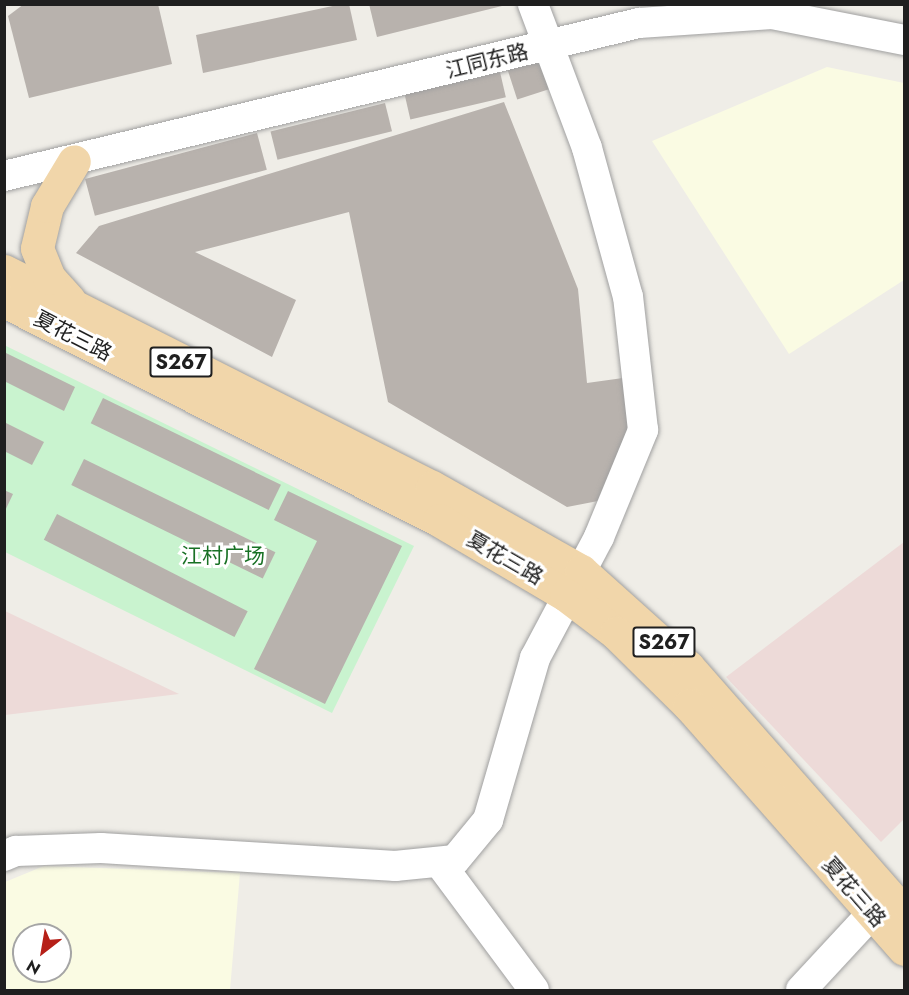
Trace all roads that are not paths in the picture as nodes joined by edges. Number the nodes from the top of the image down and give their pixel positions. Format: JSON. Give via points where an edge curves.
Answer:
{"nodes":[{"id":1,"x":533,"y":4,"type":"edge"},
{"id":2,"x":904,"y":40,"type":"edge"},
{"id":3,"x":552,"y":44,"type":"junction"},
{"id":4,"x":74,"y":161,"type":"junction"},
{"id":5,"x":7,"y":174,"type":"edge"},
{"id":6,"x":4,"y":271,"type":"edge"},
{"id":7,"x":4,"y":301,"type":"edge"},
{"id":8,"x":79,"y":310,"type":"junction"},
{"id":9,"x":574,"y":583,"type":"junction"},
{"id":10,"x":4,"y":856,"type":"edge"},
{"id":11,"x":439,"y":862,"type":"junction"},
{"id":12,"x":888,"y":906,"type":"edge"},
{"id":13,"x":904,"y":950,"type":"edge"},
{"id":14,"x":534,"y":990,"type":"edge"},
{"id":15,"x":801,"y":990,"type":"edge"}],
"edges":[{"from":1,"to":3,"type":"street"},
{"from":2,"to":3,"type":"street","name":"江同东路","via":[[818,20],[749,14],[639,23]]},
{"from":3,"to":4,"type":"street","name":"江同东路"},
{"from":3,"to":9,"type":"street","via":[[587,148],[628,297],[643,430]]},
{"from":4,"to":5,"type":"street","name":"江同东路"},
{"from":4,"to":8,"type":"main road","via":[[47,206],[37,248],[49,278]]},
{"from":6,"to":8,"type":"main road","name":"夏花三路","number":"S267"},
{"from":7,"to":9,"type":"main road","name":"夏花三路","number":"S267","via":[[439,520]]},
{"from":8,"to":9,"type":"main road","name":"夏花三路","number":"S267","via":[[451,497]]},
{"from":9,"to":11,"type":"street","via":[[535,658],[488,820],[455,860]]},
{"from":9,"to":12,"type":"main road","name":"夏花三路","number":"S267","via":[[688,667]]},
{"from":10,"to":11,"type":"street","via":[[15,851],[101,848],[395,866]]},
{"from":11,"to":14,"type":"street"},
{"from":12,"to":13,"type":"main road","name":"夏花三路","number":"S267"},
{"from":12,"to":15,"type":"street"}]}
